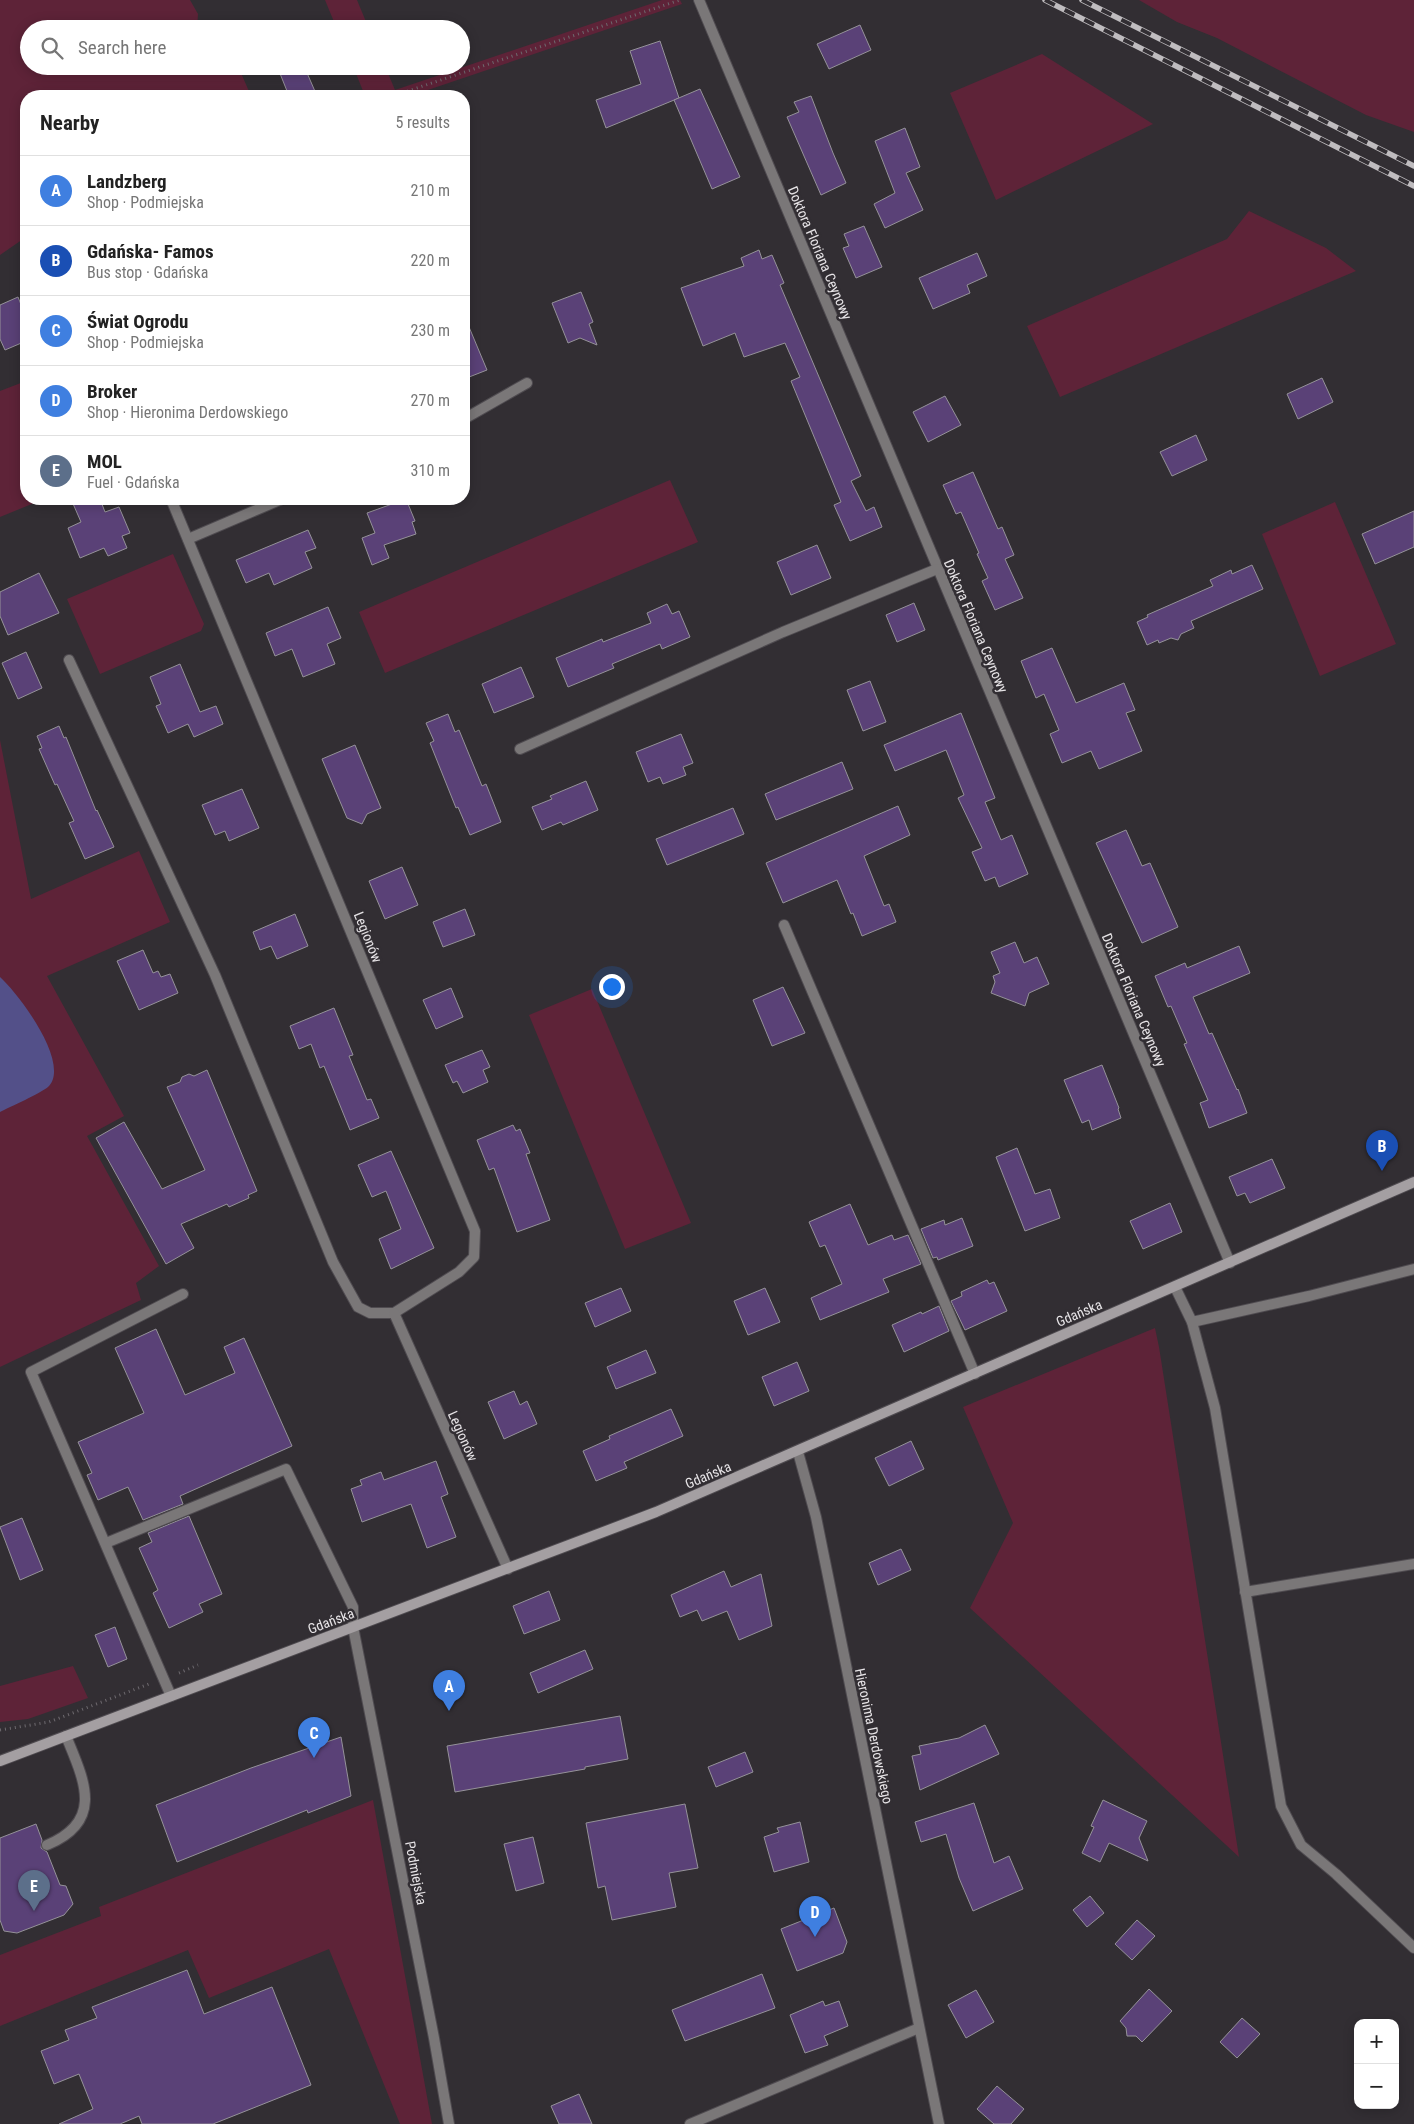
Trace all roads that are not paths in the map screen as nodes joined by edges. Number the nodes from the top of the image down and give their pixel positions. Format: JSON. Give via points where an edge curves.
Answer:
{"nodes":[{"id":1,"x":699,"y":0,"type":"edge"},
{"id":2,"x":527,"y":383,"type":"dead end"},
{"id":3,"x":470,"y":416,"type":"edge"},
{"id":4,"x":173,"y":505,"type":"edge"},
{"id":5,"x":268,"y":505,"type":"edge"},
{"id":6,"x":188,"y":540,"type":"junction"},
{"id":7,"x":937,"y":569,"type":"junction"},
{"id":8,"x":69,"y":660,"type":"dead end"},
{"id":9,"x":520,"y":749,"type":"dead end"},
{"id":10,"x":784,"y":925,"type":"dead end"},
{"id":11,"x":1414,"y":1182,"type":"edge"},
{"id":12,"x":1230,"y":1263,"type":"junction"},
{"id":13,"x":1414,"y":1269,"type":"edge"},
{"id":14,"x":1175,"y":1287,"type":"junction"},
{"id":15,"x":183,"y":1294,"type":"dead end"},
{"id":16,"x":394,"y":1313,"type":"junction"},
{"id":17,"x":1192,"y":1322,"type":"junction"},
{"id":18,"x":975,"y":1374,"type":"junction"},
{"id":19,"x":798,"y":1452,"type":"junction"},
{"id":20,"x":106,"y":1543,"type":"junction"},
{"id":21,"x":1414,"y":1564,"type":"edge"},
{"id":22,"x":508,"y":1569,"type":"junction"},
{"id":23,"x":1245,"y":1592,"type":"junction"},
{"id":24,"x":353,"y":1627,"type":"junction"},
{"id":25,"x":171,"y":1696,"type":"junction"},
{"id":26,"x":66,"y":1736,"type":"junction"},
{"id":27,"x":0,"y":1761,"type":"edge"},
{"id":28,"x":47,"y":1846,"type":"dead end"},
{"id":29,"x":1414,"y":1948,"type":"edge"},
{"id":30,"x":919,"y":2028,"type":"junction"},
{"id":31,"x":449,"y":2124,"type":"edge"},
{"id":32,"x":690,"y":2124,"type":"edge"},
{"id":33,"x":939,"y":2124,"type":"edge"}],
"edges":[{"from":1,"to":7,"type":"street","name":"Doktora Floriana Ceynowy"},
{"from":2,"to":3,"type":"street"},
{"from":4,"to":6,"type":"street","name":"Legionów"},
{"from":5,"to":6,"type":"street"},
{"from":6,"to":16,"type":"street","name":"Legionów","via":[[475,1231],[474,1256],[459,1272]]},
{"from":7,"to":9,"type":"street","via":[[783,632]]},
{"from":7,"to":12,"type":"street","name":"Doktora Floriana Ceynowy"},
{"from":8,"to":16,"type":"street","via":[[215,975],[333,1262],[358,1307],[370,1314]]},
{"from":10,"to":18,"type":"street"},
{"from":11,"to":12,"type":"main road","name":"Gdańska"},
{"from":12,"to":14,"type":"main road","name":"Gdańska"},
{"from":13,"to":17,"type":"street"},
{"from":14,"to":17,"type":"street"},
{"from":14,"to":18,"type":"main road","name":"Gdańska"},
{"from":15,"to":20,"type":"street","via":[[31,1372]]},
{"from":16,"to":22,"type":"street","name":"Legionów"},
{"from":17,"to":23,"type":"street","via":[[1214,1408]]},
{"from":18,"to":19,"type":"main road","name":"Gdańska"},
{"from":19,"to":22,"type":"main road","name":"Gdańska","via":[[656,1512]]},
{"from":19,"to":30,"type":"street","name":"Hieronima Derdowskiego","via":[[816,1517]]},
{"from":20,"to":24,"type":"street","name":"Podmiejska","via":[[286,1469],[353,1607]]},
{"from":20,"to":25,"type":"street"},
{"from":21,"to":23,"type":"street"},
{"from":22,"to":24,"type":"main road","name":"Gdańska"},
{"from":23,"to":29,"type":"street","via":[[1281,1806],[1301,1845]]},
{"from":24,"to":25,"type":"main road","name":"Gdańska"},
{"from":24,"to":31,"type":"street","name":"Podmiejska"},
{"from":25,"to":26,"type":"main road","name":"Gdańska"},
{"from":26,"to":27,"type":"main road","name":"Gdańska"},
{"from":26,"to":28,"type":"street","via":[[84,1781],[85,1808],[77,1825]]},
{"from":30,"to":32,"type":"street"},
{"from":30,"to":33,"type":"street","name":"Hieronima Derdowskiego"}]}
